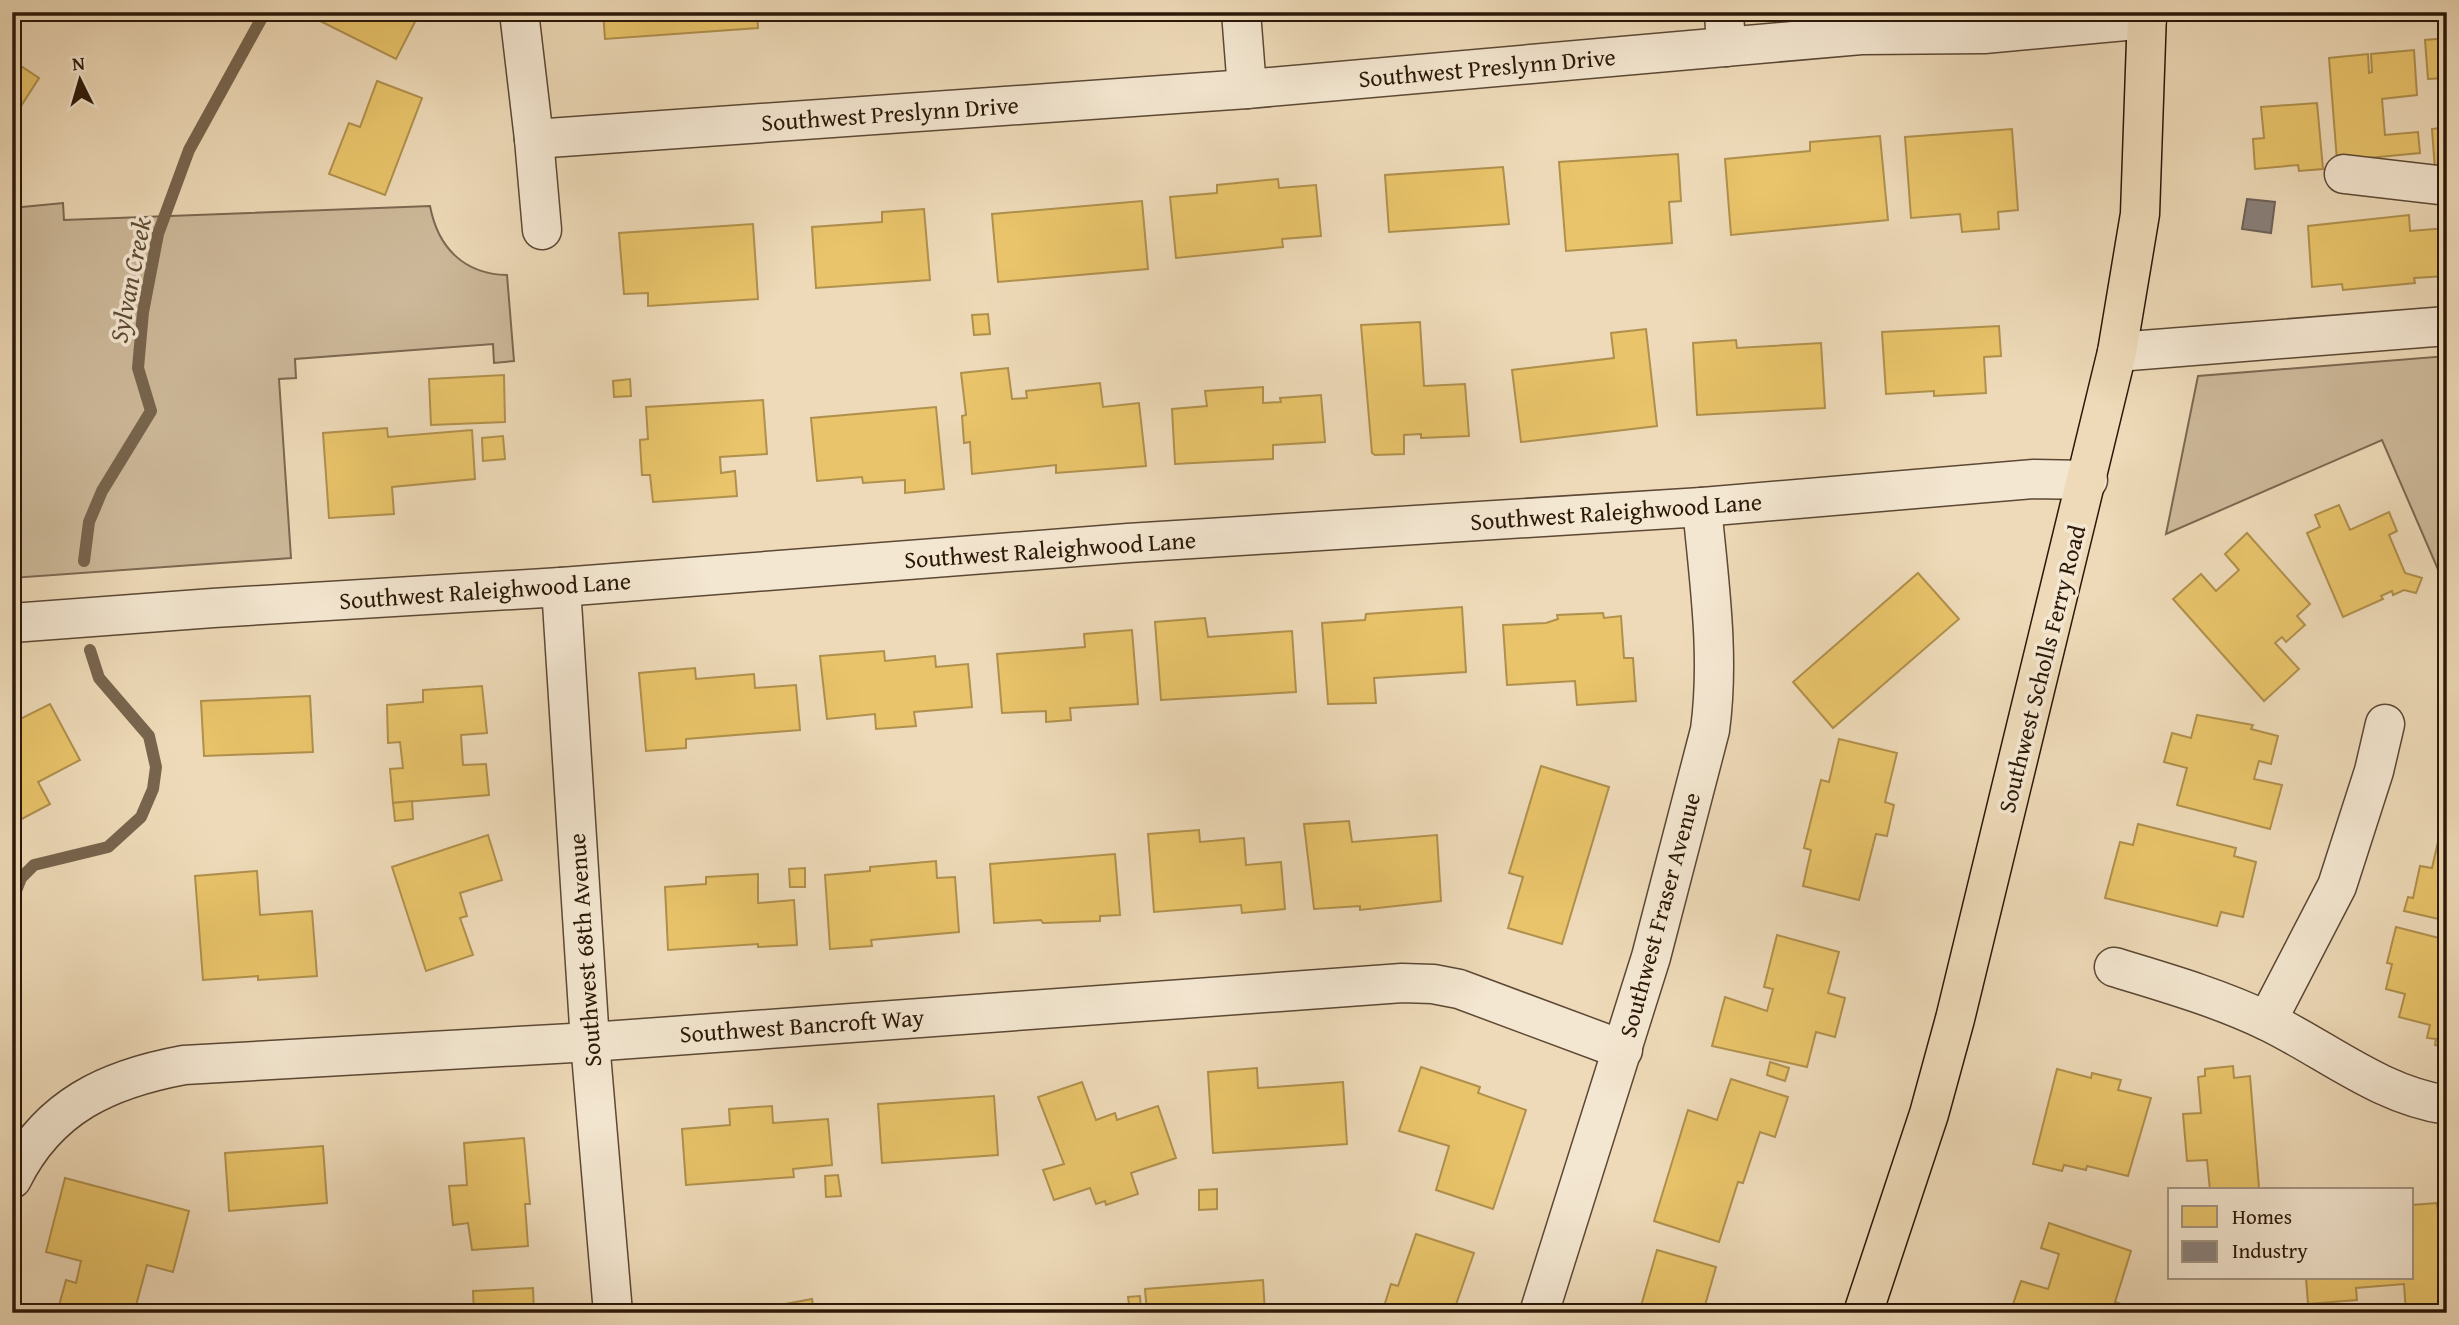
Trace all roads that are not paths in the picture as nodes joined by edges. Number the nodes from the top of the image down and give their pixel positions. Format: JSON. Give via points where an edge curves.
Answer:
{"nodes":[{"id":1,"x":519,"y":12,"type":"edge"},
{"id":2,"x":1241,"y":12,"type":"edge"},
{"id":3,"x":2147,"y":16,"type":"edge"},
{"id":4,"x":1725,"y":30,"type":"edge"},
{"id":5,"x":1247,"y":89,"type":"junction"},
{"id":6,"x":534,"y":139,"type":"junction"},
{"id":7,"x":2344,"y":174,"type":"dead end"},
{"id":8,"x":2447,"y":186,"type":"edge"},
{"id":9,"x":542,"y":230,"type":"dead end"},
{"id":10,"x":2447,"y":326,"type":"edge"},
{"id":11,"x":2118,"y":352,"type":"junction"},
{"id":12,"x":2088,"y":481,"type":"junction"},
{"id":13,"x":1703,"y":507,"type":"junction"},
{"id":14,"x":561,"y":587,"type":"junction"},
{"id":15,"x":12,"y":624,"type":"edge"},
{"id":16,"x":2385,"y":724,"type":"dead end"},
{"id":17,"x":2114,"y":967,"type":"dead end"},
{"id":18,"x":2267,"y":1021,"type":"junction"},
{"id":19,"x":590,"y":1042,"type":"junction"},
{"id":20,"x":1623,"y":1050,"type":"junction"},
{"id":21,"x":2447,"y":1105,"type":"edge"},
{"id":22,"x":12,"y":1179,"type":"edge"},
{"id":23,"x":613,"y":1313,"type":"edge"},
{"id":24,"x":1539,"y":1313,"type":"edge"},
{"id":25,"x":1863,"y":1313,"type":"edge"}],
"edges":[{"from":1,"to":6,"type":"street"},
{"from":2,"to":5,"type":"street"},
{"from":3,"to":4,"type":"street","name":"Southwest Preslynn Drive","via":[[1984,34]]},
{"from":3,"to":11,"type":"main road","name":"Southwest Scholls Ferry Road","via":[[2140,214]]},
{"from":4,"to":5,"type":"street","name":"Southwest Preslynn Drive"},
{"from":5,"to":6,"type":"street","name":"Southwest Preslynn Drive"},
{"from":6,"to":9,"type":"street"},
{"from":7,"to":8,"type":"street"},
{"from":10,"to":11,"type":"street"},
{"from":11,"to":12,"type":"main road","name":"Southwest Scholls Ferry Road"},
{"from":12,"to":13,"type":"street","name":"Southwest Raleighwood Lane","via":[[2034,479]]},
{"from":12,"to":25,"type":"main road","name":"Southwest Scholls Ferry Road","via":[[1939,1079]]},
{"from":13,"to":14,"type":"street","name":"Southwest Raleighwood Lane","via":[[1128,543]]},
{"from":13,"to":20,"type":"street","name":"Southwest Fraser Avenue","via":[[1714,637],[1714,703]]},
{"from":14,"to":15,"type":"street","name":"Southwest Raleighwood Lane"},
{"from":14,"to":19,"type":"street","name":"Southwest 68th Avenue"},
{"from":16,"to":18,"type":"street","via":[[2336,886]]},
{"from":17,"to":18,"type":"street","via":[[2208,995]]},
{"from":18,"to":21,"type":"street","via":[[2322,1055],[2399,1092]]},
{"from":19,"to":20,"type":"street","name":"Southwest Bancroft Way","via":[[1402,983],[1459,989]]},
{"from":19,"to":22,"type":"street","name":"Southwest Bancroft Way","via":[[184,1065],[145,1072],[71,1105],[47,1129]]},
{"from":19,"to":23,"type":"street","name":"Southwest 68th Avenue"},
{"from":20,"to":24,"type":"street","name":"Southwest Fraser Avenue"}]}
